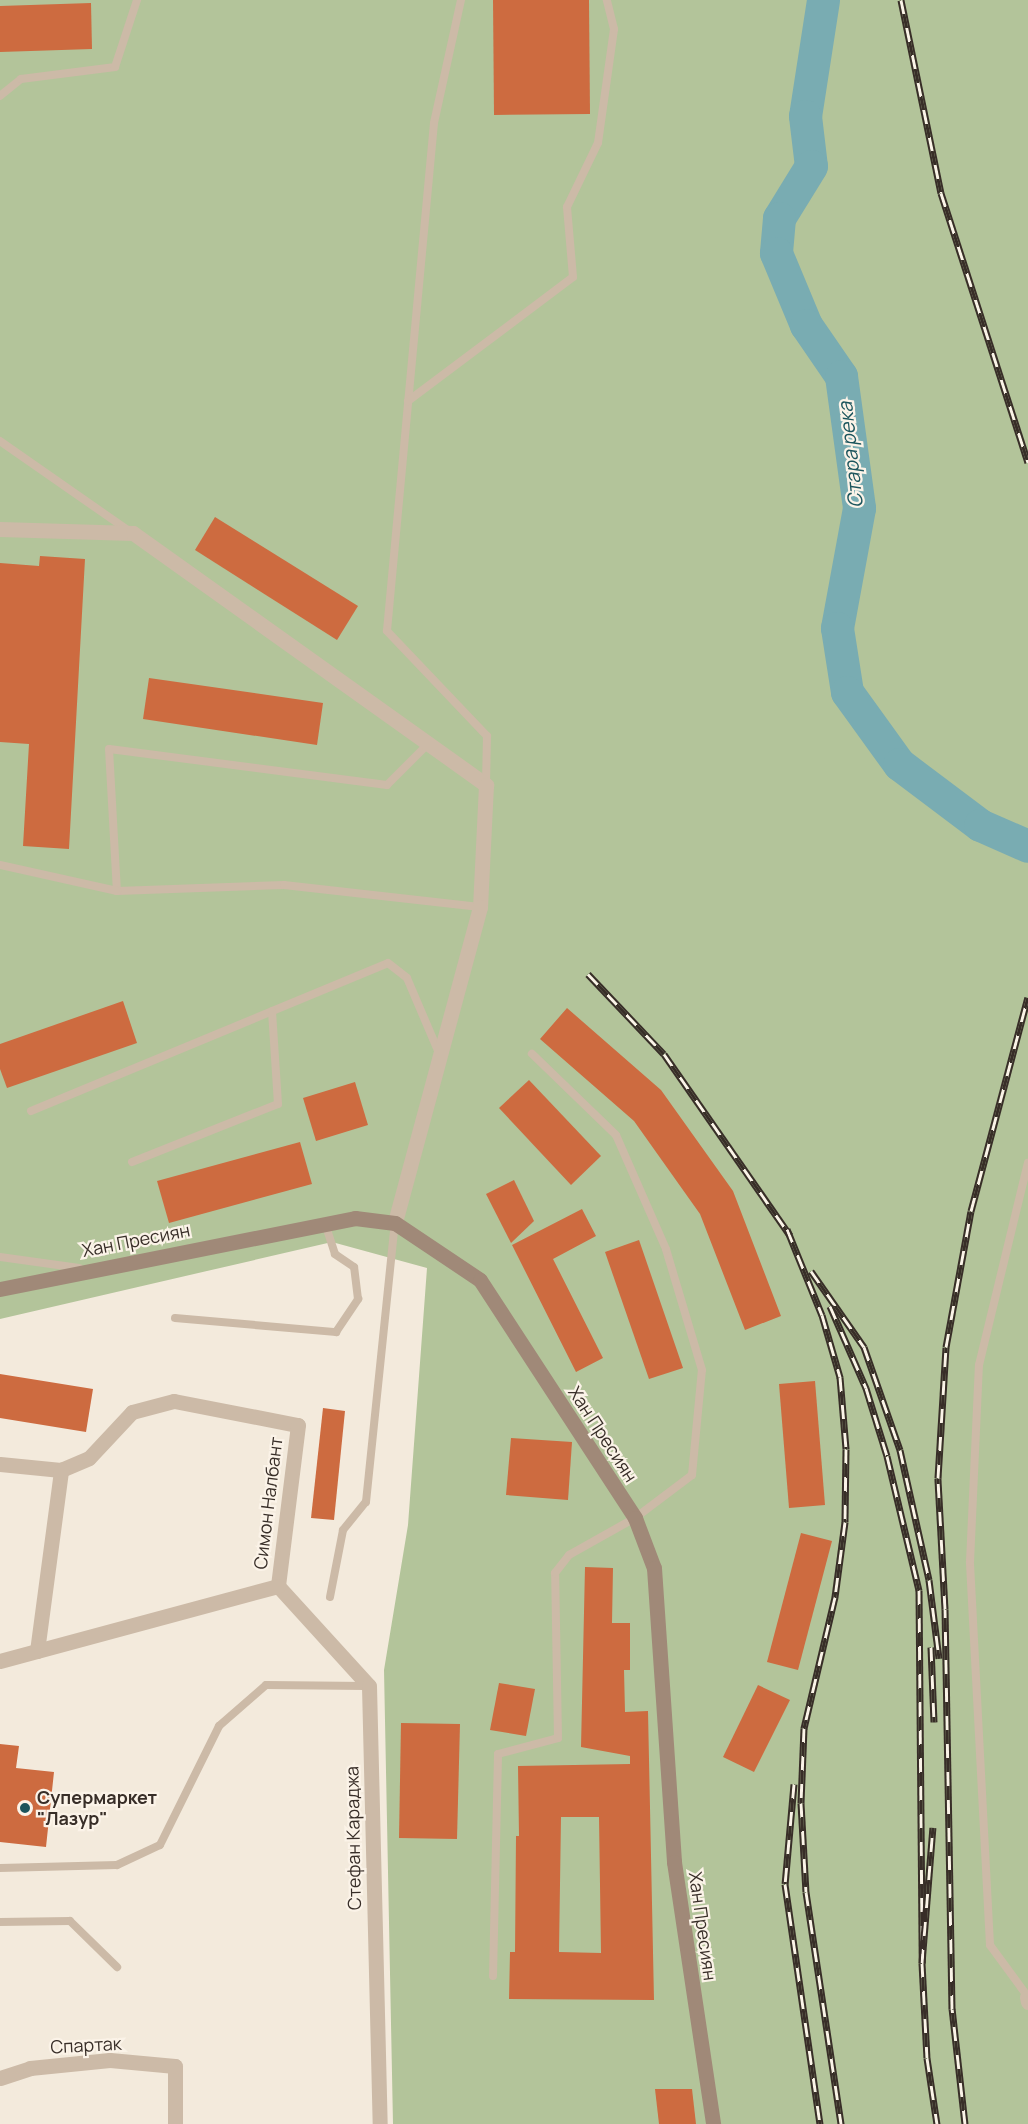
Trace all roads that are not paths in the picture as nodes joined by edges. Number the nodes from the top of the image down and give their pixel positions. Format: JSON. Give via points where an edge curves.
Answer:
{"nodes":[{"id":1,"x":137,"y":0,"type":"edge"},
{"id":2,"x":461,"y":0,"type":"edge"},
{"id":3,"x":607,"y":0,"type":"edge"},
{"id":4,"x":0,"y":96,"type":"edge"},
{"id":5,"x":408,"y":401,"type":"junction"},
{"id":6,"x":0,"y":441,"type":"edge"},
{"id":7,"x":0,"y":529,"type":"edge"},
{"id":8,"x":133,"y":533,"type":"junction"},
{"id":9,"x":428,"y":744,"type":"junction"},
{"id":10,"x":486,"y":785,"type":"junction"},
{"id":11,"x":0,"y":865,"type":"edge"},
{"id":12,"x":117,"y":891,"type":"junction"},
{"id":13,"x":480,"y":908,"type":"junction"},
{"id":14,"x":272,"y":1011,"type":"junction"},
{"id":15,"x":532,"y":1054,"type":"dead end"},
{"id":16,"x":440,"y":1055,"type":"junction"},
{"id":17,"x":31,"y":1111,"type":"dead end"},
{"id":18,"x":132,"y":1162,"type":"dead end"},
{"id":19,"x":1028,"y":1163,"type":"edge"},
{"id":20,"x":325,"y":1222,"type":"junction"},
{"id":21,"x":395,"y":1223,"type":"junction"},
{"id":22,"x":0,"y":1257,"type":"edge"},
{"id":23,"x":87,"y":1270,"type":"junction"},
{"id":24,"x":0,"y":1289,"type":"edge"},
{"id":25,"x":175,"y":1318,"type":"dead end"},
{"id":26,"x":0,"y":1464,"type":"edge"},
{"id":27,"x":61,"y":1470,"type":"junction"},
{"id":28,"x":635,"y":1518,"type":"junction"},
{"id":29,"x":278,"y":1586,"type":"junction"},
{"id":30,"x":330,"y":1597,"type":"dead end"},
{"id":31,"x":37,"y":1651,"type":"junction"},
{"id":32,"x":0,"y":1661,"type":"edge"},
{"id":33,"x":369,"y":1686,"type":"junction"},
{"id":34,"x":0,"y":1868,"type":"edge"},
{"id":35,"x":0,"y":1922,"type":"edge"},
{"id":36,"x":117,"y":1967,"type":"dead end"},
{"id":37,"x":493,"y":1976,"type":"dead end"},
{"id":38,"x":1028,"y":1999,"type":"edge"},
{"id":39,"x":0,"y":2078,"type":"edge"},
{"id":40,"x":175,"y":2124,"type":"edge"},
{"id":41,"x":380,"y":2124,"type":"edge"},
{"id":42,"x":713,"y":2124,"type":"edge"}],
"edges":[{"from":1,"to":4,"type":"lane","via":[[115,67],[21,79]]},
{"from":2,"to":5,"type":"lane","via":[[434,123]]},
{"from":3,"to":5,"type":"lane","via":[[615,29],[598,143],[567,207],[573,278]]},
{"from":5,"to":10,"type":"lane","via":[[387,631],[487,736]]},
{"from":6,"to":8,"type":"lane"},
{"from":7,"to":8,"type":"street"},
{"from":8,"to":9,"type":"street"},
{"from":9,"to":10,"type":"street"},
{"from":9,"to":12,"type":"lane","via":[[387,785],[109,749]]},
{"from":10,"to":13,"type":"street"},
{"from":11,"to":12,"type":"lane"},
{"from":12,"to":13,"type":"lane","via":[[284,885]]},
{"from":13,"to":16,"type":"street"},
{"from":14,"to":16,"type":"lane","via":[[388,963],[407,978]]},
{"from":14,"to":17,"type":"lane"},
{"from":14,"to":18,"type":"lane","via":[[278,1104]]},
{"from":15,"to":28,"type":"lane","via":[[616,1135],[666,1249],[702,1370],[692,1474]]},
{"from":16,"to":21,"type":"street"},
{"from":19,"to":38,"type":"lane","via":[[979,1365],[970,1562],[990,1945]]},
{"from":20,"to":21,"type":"street","name":"Хан Пресиян","via":[[356,1218]]},
{"from":20,"to":23,"type":"street","name":"Хан Пресиян"},
{"from":20,"to":25,"type":"lane","via":[[335,1254],[354,1267],[358,1299],[336,1332]]},
{"from":21,"to":28,"type":"street","name":"Хан Пресиян","via":[[480,1280]]},
{"from":21,"to":30,"type":"lane","via":[[366,1502],[342,1530]]},
{"from":22,"to":23,"type":"lane"},
{"from":23,"to":24,"type":"street","name":"Хан Пресиян"},
{"from":26,"to":27,"type":"street","name":"Симон Налбант"},
{"from":27,"to":29,"type":"street","name":"Симон Налбант","via":[[89,1458],[132,1412],[174,1401],[298,1425]]},
{"from":27,"to":31,"type":"street"},
{"from":28,"to":37,"type":"lane","via":[[569,1555],[555,1573],[558,1738],[498,1754]]},
{"from":28,"to":42,"type":"street","name":"Хан Пресиян","via":[[654,1568],[674,1862]]},
{"from":29,"to":31,"type":"street"},
{"from":29,"to":33,"type":"street"},
{"from":31,"to":32,"type":"street"},
{"from":33,"to":34,"type":"lane","via":[[266,1685],[219,1726],[160,1845],[117,1865]]},
{"from":33,"to":41,"type":"street","name":"Стефан Караджа"},
{"from":35,"to":36,"type":"lane","via":[[70,1921]]},
{"from":39,"to":40,"type":"street","name":"Спартак","via":[[30,2068],[110,2060],[175,2066]]}]}
